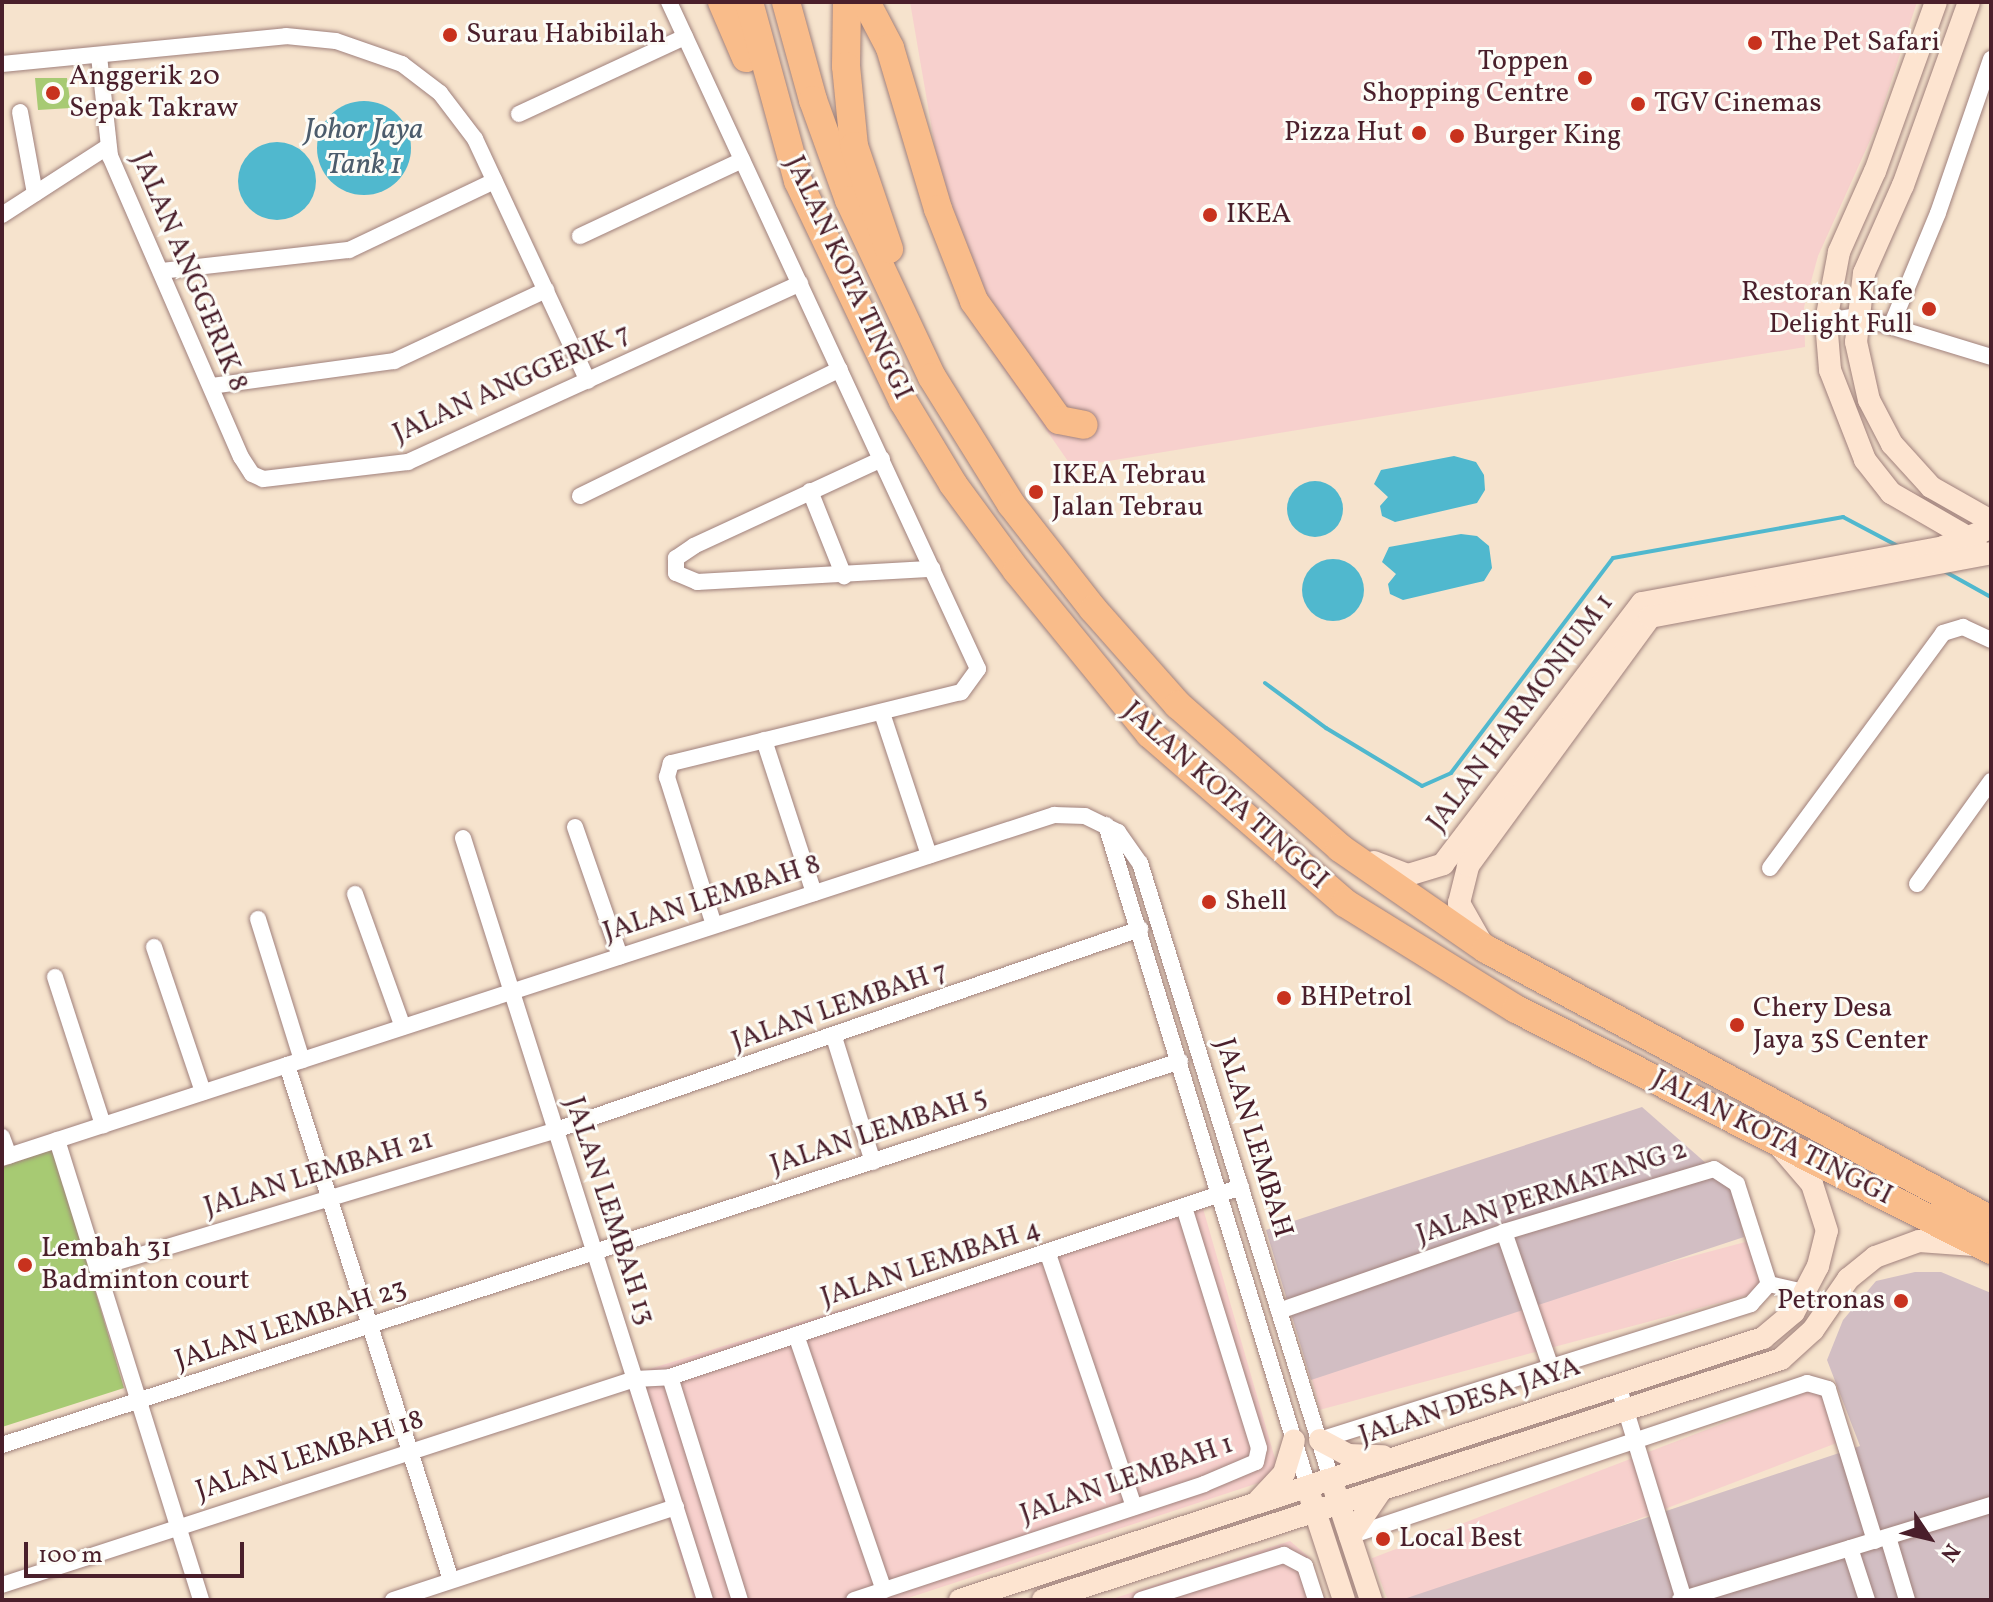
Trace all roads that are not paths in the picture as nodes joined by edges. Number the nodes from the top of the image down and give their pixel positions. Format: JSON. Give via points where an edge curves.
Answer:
{"nodes":[{"id":1,"x":669,"y":2,"type":"edge"},
{"id":2,"x":722,"y":2,"type":"edge"},
{"id":3,"x":749,"y":2,"type":"edge"},
{"id":4,"x":786,"y":2,"type":"edge"},
{"id":5,"x":847,"y":2,"type":"edge"},
{"id":6,"x":866,"y":2,"type":"edge"},
{"id":7,"x":1936,"y":2,"type":"edge"},
{"id":8,"x":1969,"y":2,"type":"edge"},
{"id":9,"x":685,"y":37,"type":"junction"},
{"id":10,"x":99,"y":56,"type":"junction"},
{"id":11,"x":1991,"y":59,"type":"edge"},
{"id":12,"x":2,"y":64,"type":"edge"},
{"id":13,"x":20,"y":112,"type":"dead end"},
{"id":14,"x":519,"y":114,"type":"dead end"},
{"id":15,"x":107,"y":147,"type":"junction"},
{"id":16,"x":742,"y":160,"type":"junction"},
{"id":17,"x":494,"y":181,"type":"junction"},
{"id":18,"x":798,"y":181,"type":"junction"},
{"id":19,"x":35,"y":194,"type":"junction"},
{"id":20,"x":2,"y":215,"type":"edge"},
{"id":21,"x":580,"y":236,"type":"dead end"},
{"id":22,"x":161,"y":271,"type":"junction"},
{"id":23,"x":800,"y":283,"type":"junction"},
{"id":24,"x":546,"y":290,"type":"junction"},
{"id":25,"x":1857,"y":316,"type":"junction"},
{"id":26,"x":1826,"y":321,"type":"junction"},
{"id":27,"x":1891,"y":326,"type":"junction"},
{"id":28,"x":911,"y":335,"type":"junction"},
{"id":29,"x":1991,"y":357,"type":"edge"},
{"id":30,"x":840,"y":369,"type":"junction"},
{"id":31,"x":588,"y":381,"type":"junction"},
{"id":32,"x":211,"y":386,"type":"junction"},
{"id":33,"x":1084,"y":425,"type":"dead end"},
{"id":34,"x":241,"y":457,"type":"joint"},
{"id":35,"x":882,"y":459,"type":"junction"},
{"id":36,"x":810,"y":491,"type":"junction"},
{"id":37,"x":580,"y":496,"type":"dead end"},
{"id":38,"x":1991,"y":521,"type":"edge"},
{"id":39,"x":1986,"y":543,"type":"edge"},
{"id":40,"x":1921,"y":559,"type":"junction"},
{"id":41,"x":933,"y":569,"type":"junction"},
{"id":42,"x":844,"y":576,"type":"junction"},
{"id":43,"x":1991,"y":640,"type":"edge"},
{"id":44,"x":882,"y":713,"type":"junction"},
{"id":45,"x":764,"y":740,"type":"junction"},
{"id":46,"x":1991,"y":781,"type":"edge"},
{"id":47,"x":1106,"y":825,"type":"junction"},
{"id":48,"x":575,"y":827,"type":"dead end"},
{"id":49,"x":463,"y":838,"type":"dead end"},
{"id":50,"x":1340,"y":848,"type":"junction"},
{"id":51,"x":929,"y":855,"type":"junction"},
{"id":52,"x":1770,"y":868,"type":"dead end"},
{"id":53,"x":1917,"y":884,"type":"dead end"},
{"id":54,"x":814,"y":893,"type":"junction"},
{"id":55,"x":355,"y":894,"type":"dead end"},
{"id":56,"x":258,"y":919,"type":"dead end"},
{"id":57,"x":714,"y":925,"type":"junction"},
{"id":58,"x":1140,"y":929,"type":"junction"},
{"id":59,"x":154,"y":947,"type":"dead end"},
{"id":60,"x":1486,"y":949,"type":"junction"},
{"id":61,"x":620,"y":956,"type":"junction"},
{"id":62,"x":55,"y":977,"type":"dead end"},
{"id":63,"x":512,"y":992,"type":"junction"},
{"id":64,"x":403,"y":1027,"type":"junction"},
{"id":65,"x":834,"y":1037,"type":"junction"},
{"id":66,"x":1180,"y":1061,"type":"junction"},
{"id":67,"x":294,"y":1062,"type":"junction"},
{"id":68,"x":203,"y":1092,"type":"junction"},
{"id":69,"x":103,"y":1125,"type":"junction"},
{"id":70,"x":556,"y":1130,"type":"junction"},
{"id":71,"x":1766,"y":1134,"type":"junction"},
{"id":72,"x":2,"y":1137,"type":"edge"},
{"id":73,"x":57,"y":1140,"type":"junction"},
{"id":74,"x":5,"y":1157,"type":"edge"},
{"id":75,"x":873,"y":1162,"type":"junction"},
{"id":76,"x":1241,"y":1187,"type":"junction"},
{"id":77,"x":1220,"y":1194,"type":"junction"},
{"id":78,"x":330,"y":1198,"type":"junction"},
{"id":79,"x":1184,"y":1207,"type":"junction"},
{"id":80,"x":1504,"y":1232,"type":"junction"},
{"id":81,"x":1988,"y":1239,"type":"edge"},
{"id":82,"x":593,"y":1249,"type":"junction"},
{"id":83,"x":1048,"y":1254,"type":"junction"},
{"id":84,"x":97,"y":1268,"type":"junction"},
{"id":85,"x":1769,"y":1284,"type":"junction"},
{"id":86,"x":1805,"y":1292,"type":"junction"},
{"id":87,"x":1279,"y":1311,"type":"junction"},
{"id":88,"x":372,"y":1325,"type":"junction"},
{"id":89,"x":796,"y":1335,"type":"junction"},
{"id":90,"x":1552,"y":1371,"type":"junction"},
{"id":91,"x":670,"y":1377,"type":"junction"},
{"id":92,"x":635,"y":1379,"type":"junction"},
{"id":93,"x":1618,"y":1385,"type":"junction"},
{"id":94,"x":135,"y":1402,"type":"junction"},
{"id":95,"x":1625,"y":1410,"type":"junction"},
{"id":96,"x":1294,"y":1440,"type":"junction"},
{"id":97,"x":1320,"y":1440,"type":"junction"},
{"id":98,"x":1634,"y":1440,"type":"junction"},
{"id":99,"x":2,"y":1445,"type":"edge"},
{"id":100,"x":409,"y":1453,"type":"junction"},
{"id":101,"x":1397,"y":1457,"type":"junction"},
{"id":102,"x":1331,"y":1479,"type":"junction"},
{"id":103,"x":1308,"y":1486,"type":"junction"},
{"id":104,"x":1382,"y":1489,"type":"junction"},
{"id":105,"x":1256,"y":1503,"type":"junction"},
{"id":106,"x":1339,"y":1503,"type":"junction"},
{"id":107,"x":1991,"y":1505,"type":"edge"},
{"id":108,"x":676,"y":1507,"type":"junction"},
{"id":109,"x":1134,"y":1507,"type":"junction"},
{"id":110,"x":1315,"y":1511,"type":"junction"},
{"id":111,"x":1277,"y":1524,"type":"junction"},
{"id":112,"x":176,"y":1526,"type":"junction"},
{"id":113,"x":1350,"y":1536,"type":"junction"},
{"id":114,"x":1881,"y":1539,"type":"junction"},
{"id":115,"x":1850,"y":1548,"type":"junction"},
{"id":116,"x":1330,"y":1557,"type":"junction"},
{"id":117,"x":451,"y":1580,"type":"junction"},
{"id":118,"x":2,"y":1585,"type":"edge"},
{"id":119,"x":884,"y":1590,"type":"junction"},
{"id":120,"x":431,"y":1594,"type":"edge"},
{"id":121,"x":1717,"y":1594,"type":"edge"},
{"id":122,"x":1151,"y":1598,"type":"edge"},
{"id":123,"x":201,"y":1600,"type":"edge"},
{"id":124,"x":393,"y":1600,"type":"edge"},
{"id":125,"x":705,"y":1600,"type":"edge"},
{"id":126,"x":740,"y":1600,"type":"edge"},
{"id":127,"x":854,"y":1600,"type":"edge"},
{"id":128,"x":960,"y":1600,"type":"edge"},
{"id":129,"x":1043,"y":1600,"type":"edge"},
{"id":130,"x":1316,"y":1600,"type":"edge"},
{"id":131,"x":1344,"y":1600,"type":"edge"},
{"id":132,"x":1371,"y":1600,"type":"edge"},
{"id":133,"x":1682,"y":1600,"type":"edge"},
{"id":134,"x":1867,"y":1600,"type":"edge"},
{"id":135,"x":1907,"y":1600,"type":"edge"}],
"edges":[{"from":1,"to":9,"type":"street"},
{"from":2,"to":18,"type":"highway"},
{"from":3,"to":18,"type":"highway","name":"JALAN KOTA TINGGI"},
{"from":4,"to":28,"type":"highway","name":"JALAN KOTA TINGGI","via":[[849,200]]},
{"from":5,"to":28,"type":"highway","via":[[854,146],[902,289]]},
{"from":6,"to":33,"type":"highway","via":[[890,48],[938,209],[974,301],[1059,420]]},
{"from":7,"to":26,"type":"main road","via":[[1875,171],[1839,252]]},
{"from":8,"to":25,"type":"main road","via":[[1903,185],[1864,273]]},
{"from":9,"to":14,"type":"street"},
{"from":9,"to":16,"type":"street"},
{"from":10,"to":12,"type":"street"},
{"from":10,"to":15,"type":"street","name":"JALAN ANGGERIK 8"},
{"from":10,"to":17,"type":"street","via":[[286,36],[365,48],[402,64],[440,93],[475,139]]},
{"from":11,"to":27,"type":"street","via":[[1938,213]]},
{"from":13,"to":19,"type":"street"},
{"from":15,"to":19,"type":"street"},
{"from":15,"to":22,"type":"street","name":"JALAN ANGGERIK 8"},
{"from":16,"to":21,"type":"street"},
{"from":16,"to":23,"type":"street"},
{"from":17,"to":22,"type":"street","via":[[349,250]]},
{"from":17,"to":24,"type":"street"},
{"from":18,"to":71,"type":"highway","name":"JALAN KOTA TINGGI","via":[[903,401],[953,484],[1105,684],[1150,734],[1345,903],[1516,1009]]},
{"from":19,"to":20,"type":"street"},
{"from":22,"to":32,"type":"street","name":"JALAN ANGGERIK 8"},
{"from":23,"to":30,"type":"street"},
{"from":23,"to":31,"type":"street","name":"JALAN ANGGERIK 7"},
{"from":24,"to":31,"type":"street"},
{"from":24,"to":32,"type":"street","via":[[394,361]]},
{"from":25,"to":26,"type":"street"},
{"from":25,"to":27,"type":"street"},
{"from":25,"to":38,"type":"main road","via":[[1856,342],[1869,400],[1892,444],[1931,487]]},
{"from":26,"to":39,"type":"main road","via":[[1830,370],[1865,460],[1891,493]]},
{"from":27,"to":29,"type":"street"},
{"from":28,"to":50,"type":"highway","name":"JALAN KOTA TINGGI","via":[[1004,493],[1123,645],[1231,755]]},
{"from":30,"to":35,"type":"street"},
{"from":30,"to":37,"type":"street"},
{"from":31,"to":34,"type":"street","name":"JALAN ANGGERIK 7","via":[[408,462],[263,479],[252,474]]},
{"from":32,"to":34,"type":"street","name":"JALAN ANGGERIK 8"},
{"from":35,"to":36,"type":"street"},
{"from":35,"to":41,"type":"street"},
{"from":36,"to":42,"type":"street"},
{"from":36,"to":42,"type":"street","via":[[694,546],[676,558],[676,573],[697,582]]},
{"from":39,"to":40,"type":"main road","name":"JALAN HARMONIUM 1"},
{"from":39,"to":40,"type":"main road","name":"JALAN HARMONIUM 1","via":[[1946,563]]},
{"from":40,"to":50,"type":"main road","name":"JALAN HARMONIUM 1","via":[[1897,555],[1642,603],[1443,864],[1408,875]]},
{"from":40,"to":60,"type":"main road","name":"JALAN HARMONIUM 1","via":[[1650,617],[1464,876],[1461,909]]},
{"from":41,"to":42,"type":"street"},
{"from":41,"to":44,"type":"street","via":[[976,663],[976,675],[961,692]]},
{"from":43,"to":52,"type":"street","via":[[1956,627],[1933,645]]},
{"from":44,"to":45,"type":"street"},
{"from":44,"to":51,"type":"street"},
{"from":45,"to":54,"type":"street"},
{"from":45,"to":57,"type":"street","via":[[668,767]]},
{"from":46,"to":53,"type":"street"},
{"from":47,"to":51,"type":"street","via":[[1085,816],[1054,815]]},
{"from":47,"to":58,"type":"street","name":"JALAN LEMBAH"},
{"from":47,"to":76,"type":"street","name":"JALAN LEMBAH","via":[[1140,863]]},
{"from":48,"to":61,"type":"street"},
{"from":49,"to":63,"type":"street","name":"JALAN LEMBAH 13"},
{"from":50,"to":60,"type":"highway","name":"JALAN KOTA TINGGI"},
{"from":51,"to":54,"type":"street","name":"JALAN LEMBAH 8"},
{"from":54,"to":57,"type":"street","name":"JALAN LEMBAH 8"},
{"from":55,"to":64,"type":"street"},
{"from":56,"to":67,"type":"street"},
{"from":57,"to":61,"type":"street","name":"JALAN LEMBAH 8"},
{"from":58,"to":65,"type":"street","name":"JALAN LEMBAH 7"},
{"from":58,"to":66,"type":"street","name":"JALAN LEMBAH"},
{"from":59,"to":68,"type":"street"},
{"from":60,"to":81,"type":"highway","name":"JALAN KOTA TINGGI"},
{"from":61,"to":63,"type":"street","name":"JALAN LEMBAH 8"},
{"from":62,"to":69,"type":"street"},
{"from":63,"to":64,"type":"street"},
{"from":63,"to":70,"type":"street","name":"JALAN LEMBAH 13"},
{"from":64,"to":67,"type":"street"},
{"from":65,"to":70,"type":"street","name":"JALAN LEMBAH 7"},
{"from":65,"to":75,"type":"street"},
{"from":66,"to":75,"type":"street","name":"JALAN LEMBAH 5"},
{"from":66,"to":77,"type":"street","name":"JALAN LEMBAH"},
{"from":67,"to":68,"type":"street"},
{"from":67,"to":78,"type":"street"},
{"from":68,"to":69,"type":"street"},
{"from":69,"to":73,"type":"street"},
{"from":70,"to":78,"type":"street","name":"JALAN LEMBAH 21"},
{"from":70,"to":82,"type":"street","name":"JALAN LEMBAH 13"},
{"from":71,"to":81,"type":"highway","name":"JALAN KOTA TINGGI"},
{"from":71,"to":86,"type":"main road","name":"JALAN DESA JAYA","via":[[1812,1184],[1825,1215],[1824,1247]]},
{"from":72,"to":74,"type":"street"},
{"from":73,"to":74,"type":"street"},
{"from":73,"to":84,"type":"street"},
{"from":75,"to":82,"type":"street","name":"JALAN LEMBAH 5"},
{"from":76,"to":77,"type":"street","name":"JALAN LEMBAH 4"},
{"from":76,"to":87,"type":"street","name":"JALAN LEMBAH"},
{"from":77,"to":79,"type":"street","name":"JALAN LEMBAH 4"},
{"from":77,"to":96,"type":"street","name":"JALAN LEMBAH"},
{"from":78,"to":84,"type":"street","name":"JALAN LEMBAH 21"},
{"from":78,"to":88,"type":"street"},
{"from":79,"to":83,"type":"street","name":"JALAN LEMBAH 4"},
{"from":79,"to":109,"type":"street","name":"JALAN LEMBAH 1","via":[[1259,1455],[1246,1469]]},
{"from":80,"to":85,"type":"street","name":"JALAN PERMATANG 2","via":[[1662,1182],[1720,1170],[1737,1184]]},
{"from":80,"to":87,"type":"street","name":"JALAN PERMATANG 2"},
{"from":80,"to":90,"type":"street"},
{"from":81,"to":95,"type":"main road","name":"JALAN DESA JAYA","via":[[1919,1241],[1891,1249],[1848,1279],[1813,1330],[1781,1359]]},
{"from":82,"to":88,"type":"street","name":"JALAN LEMBAH 23"},
{"from":82,"to":92,"type":"street","name":"JALAN LEMBAH 13"},
{"from":83,"to":89,"type":"street","name":"JALAN LEMBAH 4"},
{"from":83,"to":109,"type":"street"},
{"from":84,"to":94,"type":"street"},
{"from":85,"to":86,"type":"street"},
{"from":85,"to":90,"type":"street","via":[[1751,1304]]},
{"from":86,"to":93,"type":"main road","name":"JALAN DESA JAYA","via":[[1784,1324],[1763,1338]]},
{"from":87,"to":97,"type":"street","name":"JALAN LEMBAH"},
{"from":88,"to":94,"type":"street","name":"JALAN LEMBAH 23"},
{"from":88,"to":100,"type":"street"},
{"from":89,"to":91,"type":"street","name":"JALAN LEMBAH 4"},
{"from":89,"to":119,"type":"street"},
{"from":90,"to":97,"type":"street"},
{"from":91,"to":92,"type":"street","name":"JALAN LEMBAH 4"},
{"from":91,"to":126,"type":"street"},
{"from":92,"to":100,"type":"street","name":"JALAN LEMBAH 18"},
{"from":92,"to":108,"type":"street","name":"JALAN LEMBAH 13"},
{"from":93,"to":95,"type":"street"},
{"from":93,"to":101,"type":"main road","name":"JALAN DESA JAYA"},
{"from":94,"to":99,"type":"street","name":"JALAN LEMBAH 23"},
{"from":94,"to":112,"type":"street"},
{"from":95,"to":98,"type":"street"},
{"from":95,"to":104,"type":"main road","name":"JALAN DESA JAYA"},
{"from":96,"to":103,"type":"street","name":"JALAN LEMBAH"},
{"from":96,"to":105,"type":"main road","via":[[1284,1473]]},
{"from":97,"to":101,"type":"main road","via":[[1348,1455]]},
{"from":97,"to":102,"type":"street","name":"JALAN LEMBAH"},
{"from":98,"to":113,"type":"street"},
{"from":98,"to":114,"type":"street","via":[[1807,1383],[1823,1386]]},
{"from":98,"to":133,"type":"street"},
{"from":100,"to":112,"type":"street","name":"JALAN LEMBAH 18"},
{"from":100,"to":117,"type":"street"},
{"from":101,"to":102,"type":"main road","name":"JALAN DESA JAYA"},
{"from":102,"to":103,"type":"main road","name":"JALAN DESA JAYA"},
{"from":102,"to":106,"type":"main road"},
{"from":103,"to":105,"type":"main road","name":"JALAN DESA JAYA"},
{"from":103,"to":110,"type":"main road"},
{"from":104,"to":106,"type":"main road","name":"JALAN DESA JAYA"},
{"from":104,"to":113,"type":"main road"},
{"from":105,"to":128,"type":"main road","name":"JALAN DESA JAYA"},
{"from":106,"to":110,"type":"main road","name":"JALAN DESA JAYA"},
{"from":106,"to":113,"type":"main road"},
{"from":107,"to":114,"type":"street"},
{"from":108,"to":117,"type":"street"},
{"from":108,"to":125,"type":"street","name":"JALAN LEMBAH 13"},
{"from":109,"to":119,"type":"street","name":"JALAN LEMBAH 1"},
{"from":110,"to":111,"type":"main road","name":"JALAN DESA JAYA"},
{"from":110,"to":116,"type":"main road"},
{"from":111,"to":116,"type":"main road","via":[[1307,1535]]},
{"from":111,"to":129,"type":"main road","name":"JALAN DESA JAYA"},
{"from":112,"to":118,"type":"street","name":"JALAN LEMBAH 18"},
{"from":112,"to":123,"type":"street"},
{"from":113,"to":132,"type":"main road"},
{"from":114,"to":115,"type":"street"},
{"from":114,"to":135,"type":"street"},
{"from":115,"to":121,"type":"street"},
{"from":115,"to":134,"type":"street"},
{"from":116,"to":131,"type":"main road"},
{"from":117,"to":120,"type":"street"},
{"from":119,"to":127,"type":"street","name":"JALAN LEMBAH 1"},
{"from":120,"to":124,"type":"street"},
{"from":121,"to":133,"type":"street"},
{"from":122,"to":130,"type":"street","via":[[1284,1555],[1305,1566]]}]}
